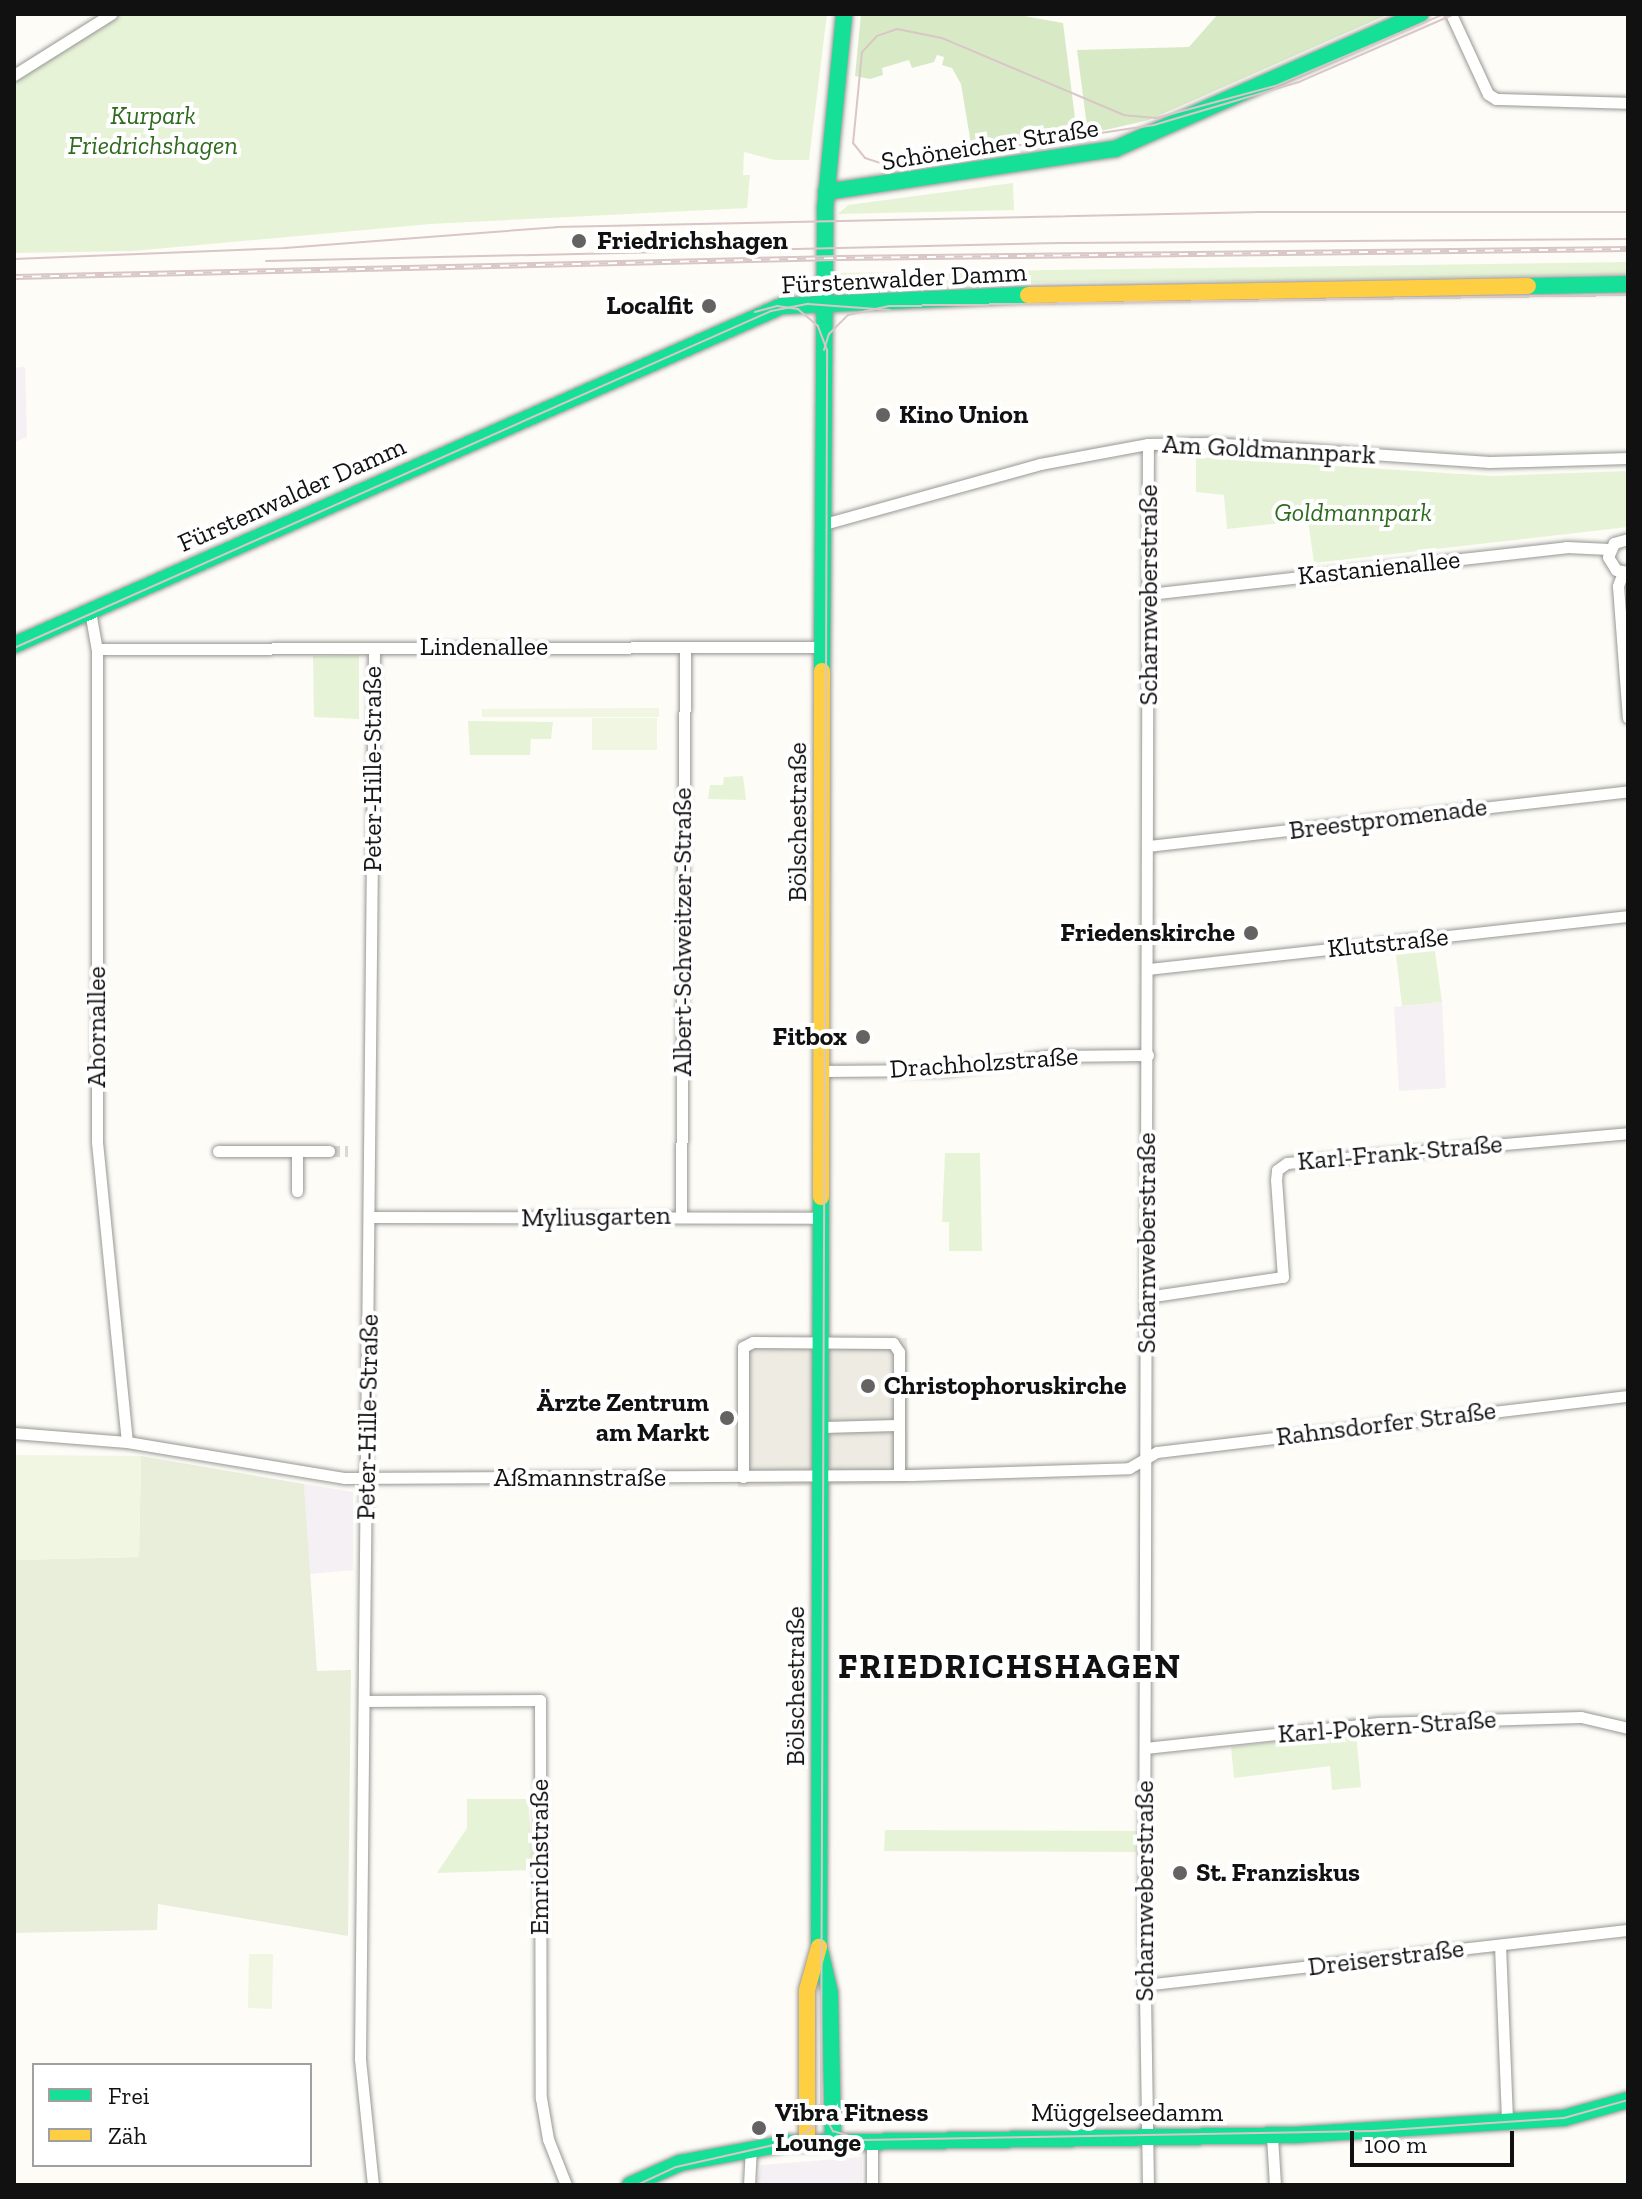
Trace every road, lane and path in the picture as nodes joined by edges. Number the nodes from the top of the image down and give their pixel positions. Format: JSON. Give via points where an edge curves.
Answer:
{"nodes":[{"id":1,"x":111,"y":14,"type":"edge"},
{"id":2,"x":844,"y":14,"type":"edge"},
{"id":3,"x":1420,"y":14,"type":"edge"},
{"id":4,"x":1451,"y":14,"type":"edge"},
{"id":5,"x":14,"y":75,"type":"edge"},
{"id":6,"x":1628,"y":103,"type":"edge"},
{"id":7,"x":826,"y":192,"type":"junction"},
{"id":8,"x":1628,"y":284,"type":"edge"},
{"id":9,"x":825,"y":302,"type":"junction"},
{"id":10,"x":1148,"y":444,"type":"junction"},
{"id":11,"x":1628,"y":458,"type":"edge"},
{"id":12,"x":824,"y":524,"type":"junction"},
{"id":13,"x":1628,"y":539,"type":"edge"},
{"id":14,"x":1609,"y":549,"type":"junction"},
{"id":15,"x":1625,"y":572,"type":"edge"},
{"id":16,"x":1149,"y":594,"type":"junction"},
{"id":17,"x":90,"y":611,"type":"junction"},
{"id":18,"x":14,"y":645,"type":"edge"},
{"id":19,"x":685,"y":647,"type":"junction"},
{"id":20,"x":823,"y":647,"type":"junction"},
{"id":21,"x":374,"y":648,"type":"junction"},
{"id":22,"x":97,"y":649,"type":"junction"},
{"id":23,"x":1628,"y":718,"type":"edge"},
{"id":24,"x":1628,"y":791,"type":"edge"},
{"id":25,"x":1148,"y":846,"type":"junction"},
{"id":26,"x":1628,"y":916,"type":"edge"},
{"id":27,"x":1148,"y":969,"type":"junction"},
{"id":28,"x":1148,"y":1055,"type":"junction"},
{"id":29,"x":821,"y":1071,"type":"junction"},
{"id":30,"x":1628,"y":1133,"type":"edge"},
{"id":31,"x":218,"y":1151,"type":"dead end"},
{"id":32,"x":297,"y":1151,"type":"junction"},
{"id":33,"x":329,"y":1151,"type":"tunnel mouth"},
{"id":34,"x":297,"y":1191,"type":"dead end"},
{"id":35,"x":681,"y":1216,"type":"junction"},
{"id":36,"x":371,"y":1217,"type":"junction"},
{"id":37,"x":821,"y":1218,"type":"junction"},
{"id":38,"x":1147,"y":1297,"type":"junction"},
{"id":39,"x":820,"y":1343,"type":"junction"},
{"id":40,"x":1628,"y":1396,"type":"edge"},
{"id":41,"x":899,"y":1425,"type":"junction"},
{"id":42,"x":820,"y":1427,"type":"junction"},
{"id":43,"x":14,"y":1433,"type":"edge"},
{"id":44,"x":127,"y":1442,"type":"junction"},
{"id":45,"x":1147,"y":1460,"type":"junction"},
{"id":46,"x":899,"y":1474,"type":"junction"},
{"id":47,"x":820,"y":1476,"type":"junction"},
{"id":48,"x":743,"y":1477,"type":"junction"},
{"id":49,"x":368,"y":1479,"type":"junction"},
{"id":50,"x":364,"y":1701,"type":"junction"},
{"id":51,"x":1628,"y":1728,"type":"edge"},
{"id":52,"x":1145,"y":1748,"type":"junction"},
{"id":53,"x":1628,"y":1930,"type":"edge"},
{"id":54,"x":1500,"y":1945,"type":"junction"},
{"id":55,"x":819,"y":1946,"type":"junction"},
{"id":56,"x":1144,"y":1985,"type":"junction"},
{"id":57,"x":1628,"y":2100,"type":"edge"},
{"id":58,"x":1507,"y":2123,"type":"junction"},
{"id":59,"x":1272,"y":2136,"type":"junction"},
{"id":60,"x":1145,"y":2138,"type":"junction"},
{"id":61,"x":872,"y":2140,"type":"junction"},
{"id":62,"x":833,"y":2141,"type":"junction"},
{"id":63,"x":807,"y":2142,"type":"junction"},
{"id":64,"x":751,"y":2148,"type":"junction"},
{"id":65,"x":373,"y":2185,"type":"edge"},
{"id":66,"x":566,"y":2185,"type":"edge"},
{"id":67,"x":630,"y":2185,"type":"edge"},
{"id":68,"x":749,"y":2185,"type":"edge"},
{"id":69,"x":872,"y":2185,"type":"edge"},
{"id":70,"x":1148,"y":2185,"type":"edge"},
{"id":71,"x":1275,"y":2185,"type":"edge"}],
"edges":[{"from":1,"to":5,"type":"street"},
{"from":2,"to":7,"type":"main road","name":"Bölschestraße"},
{"from":3,"to":7,"type":"main road","name":"Schöneicher Straße","via":[[1115,149]]},
{"from":4,"to":6,"type":"street","via":[[1488,94],[1496,99]]},
{"from":7,"to":9,"type":"main road","name":"Bölschestraße"},
{"from":8,"to":9,"type":"main road","name":"Fürstenwalder Damm"},
{"from":9,"to":12,"type":"main road","name":"Bölschestraße"},
{"from":9,"to":17,"type":"main road","name":"Fürstenwalder Damm","via":[[782,306],[719,330]]},
{"from":10,"to":11,"type":"street","name":"Am Goldmannpark","via":[[1210,443],[1489,462]]},
{"from":10,"to":12,"type":"street","name":"Am Goldmannpark","via":[[1048,461]]},
{"from":10,"to":16,"type":"street","name":"Scharnweberstraße"},
{"from":12,"to":20,"type":"main road","name":"Bölschestraße"},
{"from":13,"to":14,"type":"street"},
{"from":14,"to":15,"type":"street","via":[[1611,564]]},
{"from":14,"to":16,"type":"street","name":"Kastanienallee","via":[[1566,547]]},
{"from":15,"to":23,"type":"street","via":[[1618,586]]},
{"from":16,"to":25,"type":"street","name":"Scharnweberstraße"},
{"from":17,"to":18,"type":"main road","name":"Fürstenwalder Damm"},
{"from":17,"to":22,"type":"street","name":"Ahornallee"},
{"from":19,"to":20,"type":"street","name":"Lindenallee"},
{"from":19,"to":21,"type":"street","name":"Lindenallee"},
{"from":19,"to":35,"type":"street","name":"Albert-Schweitzer-Straße"},
{"from":20,"to":29,"type":"main road","name":"Bölschestraße"},
{"from":21,"to":22,"type":"street","name":"Lindenallee"},
{"from":21,"to":36,"type":"street","name":"Peter-Hille-Straße"},
{"from":22,"to":44,"type":"street","name":"Ahornallee","via":[[97,1142]]},
{"from":24,"to":25,"type":"street","name":"Breestpromenade"},
{"from":25,"to":27,"type":"street","name":"Scharnweberstraße"},
{"from":26,"to":27,"type":"street","name":"Klutstraße"},
{"from":27,"to":28,"type":"street","name":"Scharnweberstraße"},
{"from":28,"to":29,"type":"street","name":"Drachholzstraße","via":[[1074,1055],[944,1070]]},
{"from":28,"to":38,"type":"street","name":"Scharnweberstraße"},
{"from":29,"to":37,"type":"main road","name":"Bölschestraße"},
{"from":30,"to":38,"type":"street","name":"Karl-Frank-Straße","via":[[1287,1163],[1277,1170],[1276,1180],[1283,1277]]},
{"from":31,"to":32,"type":"street"},
{"from":32,"to":33,"type":"street"},
{"from":32,"to":34,"type":"street"},
{"from":35,"to":36,"type":"street","name":"Myliusgarten"},
{"from":35,"to":37,"type":"street","name":"Myliusgarten"},
{"from":36,"to":49,"type":"street","name":"Peter-Hille-Straße"},
{"from":37,"to":39,"type":"main road","name":"Bölschestraße"},
{"from":38,"to":45,"type":"street","name":"Scharnweberstraße"},
{"from":39,"to":41,"type":"street","via":[[893,1343],[899,1352]]},
{"from":39,"to":42,"type":"main road","name":"Bölschestraße"},
{"from":39,"to":48,"type":"street","via":[[753,1342],[743,1347]]},
{"from":40,"to":45,"type":"street","name":"Rahnsdorfer Straße","via":[[1157,1452]]},
{"from":41,"to":42,"type":"street"},
{"from":41,"to":46,"type":"street"},
{"from":42,"to":47,"type":"main road","name":"Bölschestraße"},
{"from":43,"to":44,"type":"street","name":"Aßmannstraße"},
{"from":44,"to":49,"type":"street","name":"Aßmannstraße"},
{"from":45,"to":46,"type":"street","name":"Aßmannstraße","via":[[1129,1468]]},
{"from":45,"to":52,"type":"street","name":"Scharnweberstraße"},
{"from":46,"to":47,"type":"street","name":"Aßmannstraße"},
{"from":47,"to":48,"type":"street","name":"Aßmannstraße"},
{"from":47,"to":55,"type":"main road","name":"Bölschestraße"},
{"from":48,"to":49,"type":"street","name":"Aßmannstraße"},
{"from":49,"to":50,"type":"street","name":"Peter-Hille-Straße"},
{"from":50,"to":65,"type":"street","name":"Peter-Hille-Straße","via":[[360,2059]]},
{"from":50,"to":66,"type":"street","name":"Emrichstraße","via":[[540,1700],[541,2098],[548,2139]]},
{"from":51,"to":52,"type":"street","name":"Karl-Pokern-Straße","via":[[1581,1717],[1379,1723]]},
{"from":52,"to":56,"type":"street","name":"Scharnweberstraße"},
{"from":53,"to":54,"type":"street","name":"Dreiserstraße"},
{"from":54,"to":56,"type":"street","name":"Dreiserstraße"},
{"from":54,"to":58,"type":"street"},
{"from":55,"to":62,"type":"main road","name":"Bölschestraße","via":[[830,1993]]},
{"from":55,"to":63,"type":"main road","name":"Bölschestraße","via":[[807,1993]]},
{"from":56,"to":60,"type":"street","name":"Scharnweberstraße"},
{"from":57,"to":58,"type":"main road","name":"Müggelseedamm","via":[[1583,2115]]},
{"from":58,"to":59,"type":"main road","name":"Müggelseedamm"},
{"from":59,"to":60,"type":"main road","name":"Müggelseedamm"},
{"from":59,"to":71,"type":"street"},
{"from":60,"to":61,"type":"main road","name":"Müggelseedamm"},
{"from":60,"to":70,"type":"street","name":"Scharnweberstraße"},
{"from":61,"to":62,"type":"main road","name":"Müggelseedamm"},
{"from":61,"to":69,"type":"street"},
{"from":62,"to":63,"type":"main road","name":"Müggelseedamm"},
{"from":63,"to":64,"type":"main road","name":"Müggelseedamm"},
{"from":64,"to":67,"type":"main road","name":"Müggelseedamm","via":[[672,2165]]},
{"from":64,"to":68,"type":"street"}]}
